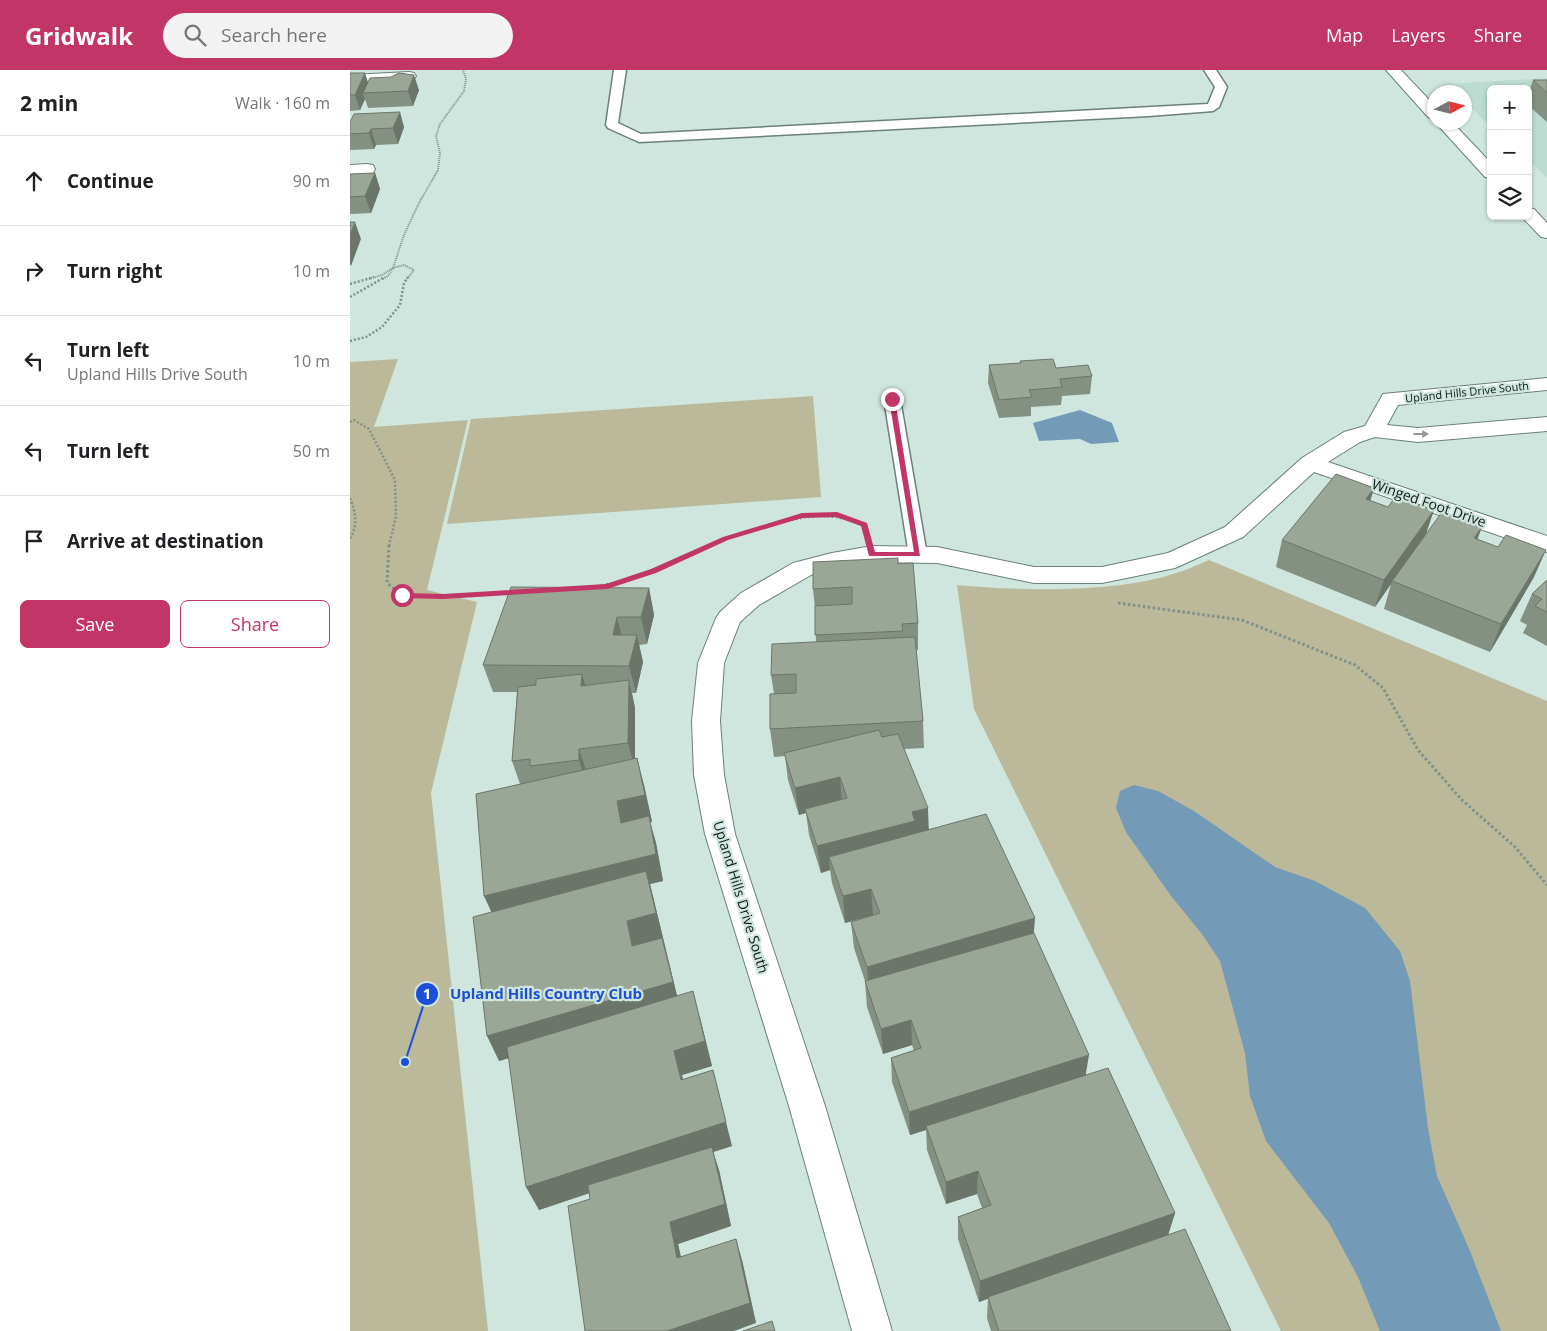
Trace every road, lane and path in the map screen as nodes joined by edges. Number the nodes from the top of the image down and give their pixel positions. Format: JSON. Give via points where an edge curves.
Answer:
{"nodes":[{"id":1,"x":463,"y":70,"type":"edge"},
{"id":2,"x":620,"y":70,"type":"edge"},
{"id":3,"x":1210,"y":70,"type":"edge"},
{"id":4,"x":1393,"y":70,"type":"edge"},
{"id":5,"x":409,"y":76,"type":"edge"},
{"id":6,"x":350,"y":79,"type":"edge"},
{"id":7,"x":1427,"y":106,"type":"edge"},
{"id":8,"x":1451,"y":130,"type":"edge"},
{"id":9,"x":1487,"y":169,"type":"edge"},
{"id":10,"x":1532,"y":217,"type":"edge"},
{"id":11,"x":1547,"y":233,"type":"edge"},
{"id":12,"x":392,"y":268,"type":"junction"},
{"id":13,"x":350,"y":284,"type":"edge"},
{"id":14,"x":350,"y":297,"type":"edge"},
{"id":15,"x":350,"y":341,"type":"edge"},
{"id":16,"x":1547,"y":384,"type":"edge"},
{"id":17,"x":892,"y":399,"type":"dead end"},
{"id":18,"x":350,"y":422,"type":"edge"},
{"id":19,"x":1547,"y":424,"type":"edge"},
{"id":20,"x":1373,"y":430,"type":"junction"},
{"id":21,"x":1310,"y":463,"type":"junction"},
{"id":22,"x":350,"y":498,"type":"edge"},
{"id":23,"x":350,"y":539,"type":"edge"},
{"id":24,"x":1547,"y":544,"type":"edge"},
{"id":25,"x":872,"y":554,"type":"junction"},
{"id":26,"x":918,"y":555,"type":"junction"},
{"id":27,"x":588,"y":588,"type":"edge"},
{"id":28,"x":520,"y":592,"type":"edge"},
{"id":29,"x":1114,"y":603,"type":"dead end"},
{"id":30,"x":1547,"y":885,"type":"edge"},
{"id":31,"x":872,"y":1331,"type":"edge"}],
"edges":[{"from":1,"to":12,"type":"path","via":[[466,79],[464,91],[440,124],[436,136],[440,154],[438,170],[419,203]]},
{"from":2,"to":3,"type":"lane","via":[[612,124],[639,138],[1213,107],[1221,87]]},
{"from":4,"to":7,"type":"street"},
{"from":5,"to":6,"type":"street"},
{"from":8,"to":9,"type":"street"},
{"from":10,"to":11,"type":"street"},
{"from":12,"to":13,"type":"path","via":[[382,275]]},
{"from":12,"to":14,"type":"path","via":[[389,275]]},
{"from":12,"to":15,"type":"path","via":[[402,265],[414,270],[404,284],[400,305],[382,327],[366,337]]},
{"from":16,"to":20,"type":"street","name":"Upland Hills Drive South","via":[[1391,400]]},
{"from":17,"to":26,"type":"lane"},
{"from":18,"to":28,"type":"path","via":[[354,420],[369,429],[395,480],[396,516],[388,551],[388,583],[402,595]]},
{"from":20,"to":19,"type":"street","name":"Upland Hills Drive South","one_way":true,"via":[[1418,435]]},
{"from":20,"to":21,"type":"street","name":"Upland Hills Drive South","via":[[1352,436]]},
{"from":21,"to":24,"type":"street","name":"Winged Foot Drive"},
{"from":21,"to":26,"type":"street","name":"Upland Hills Drive South","via":[[1234,532],[1175,560],[1102,574],[1034,575],[937,555]]},
{"from":22,"to":23,"type":"path","via":[[357,514]]},
{"from":25,"to":26,"type":"street","name":"Upland Hills Drive South"},
{"from":25,"to":27,"type":"path","via":[[864,525],[837,515],[802,516],[725,538],[644,574],[607,586]]},
{"from":25,"to":31,"type":"street","name":"Upland Hills Drive South","via":[[802,570],[750,599],[729,618],[711,663],[706,721],[709,775],[720,834],[807,1106]]},
{"from":29,"to":30,"type":"path","via":[[1242,620],[1355,665],[1383,688],[1418,750],[1462,800],[1515,847]]}]}
